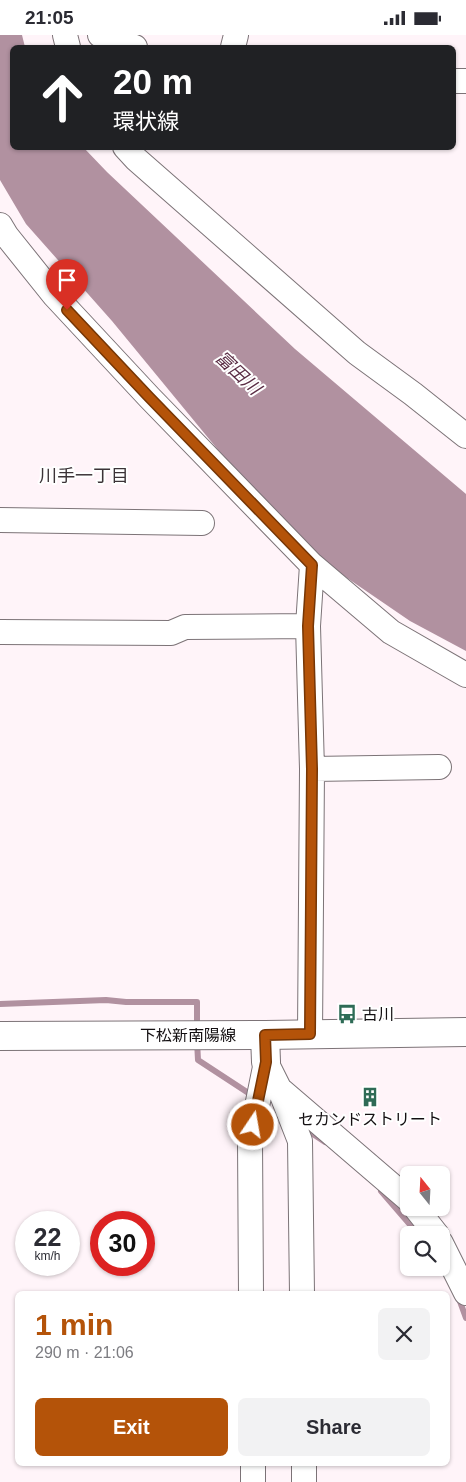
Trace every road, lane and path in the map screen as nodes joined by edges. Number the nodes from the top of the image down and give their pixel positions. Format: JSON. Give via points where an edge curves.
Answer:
{"nodes":[{"id":1,"x":100,"y":35,"type":"edge"},
{"id":2,"x":128,"y":45,"type":"edge"},
{"id":3,"x":128,"y":150,"type":"edge"},
{"id":4,"x":0,"y":225,"type":"edge"},
{"id":5,"x":466,"y":436,"type":"edge"},
{"id":6,"x":0,"y":520,"type":"edge"},
{"id":7,"x":202,"y":523,"type":"dead end"},
{"id":8,"x":312,"y":565,"type":"junction"},
{"id":9,"x":308,"y":626,"type":"junction"},
{"id":10,"x":0,"y":632,"type":"edge"},
{"id":11,"x":466,"y":675,"type":"edge"},
{"id":12,"x":439,"y":767,"type":"dead end"},
{"id":13,"x":312,"y":769,"type":"junction"},
{"id":14,"x":466,"y":1031,"type":"edge"},
{"id":15,"x":310,"y":1034,"type":"junction"},
{"id":16,"x":265,"y":1035,"type":"junction"},
{"id":17,"x":0,"y":1036,"type":"edge"},
{"id":18,"x":266,"y":1062,"type":"junction"},
{"id":19,"x":280,"y":1090,"type":"junction"},
{"id":20,"x":400,"y":1193,"type":"edge"},
{"id":21,"x":422,"y":1216,"type":"edge"},
{"id":22,"x":430,"y":1226,"type":"edge"},
{"id":23,"x":450,"y":1261,"type":"edge"},
{"id":24,"x":251,"y":1291,"type":"edge"},
{"id":25,"x":302,"y":1291,"type":"edge"},
{"id":26,"x":466,"y":1293,"type":"edge"},
{"id":27,"x":252,"y":1466,"type":"edge"},
{"id":28,"x":304,"y":1466,"type":"edge"},
{"id":29,"x":253,"y":1482,"type":"edge"},
{"id":30,"x":304,"y":1482,"type":"edge"}],
"edges":[{"from":1,"to":2,"type":"street"},
{"from":3,"to":5,"type":"street","via":[[357,353]]},
{"from":4,"to":8,"type":"street","via":[[60,303]]},
{"from":6,"to":7,"type":"street"},
{"from":8,"to":9,"type":"street"},
{"from":8,"to":11,"type":"street","via":[[391,632]]},
{"from":9,"to":10,"type":"street","via":[[185,627],[171,633]]},
{"from":9,"to":13,"type":"street"},
{"from":12,"to":13,"type":"street"},
{"from":13,"to":15,"type":"street"},
{"from":14,"to":15,"type":"main road","name":"下松新南陽線"},
{"from":15,"to":16,"type":"main road","name":"下松新南陽線"},
{"from":16,"to":17,"type":"main road","name":"下松新南陽線"},
{"from":16,"to":18,"type":"main road"},
{"from":18,"to":19,"type":"street"},
{"from":18,"to":24,"type":"street","via":[[250,1141]]},
{"from":19,"to":20,"type":"street"},
{"from":19,"to":25,"type":"street","via":[[300,1141]]},
{"from":21,"to":22,"type":"street"},
{"from":23,"to":26,"type":"street"},
{"from":27,"to":29,"type":"street"},
{"from":28,"to":30,"type":"street"}]}
